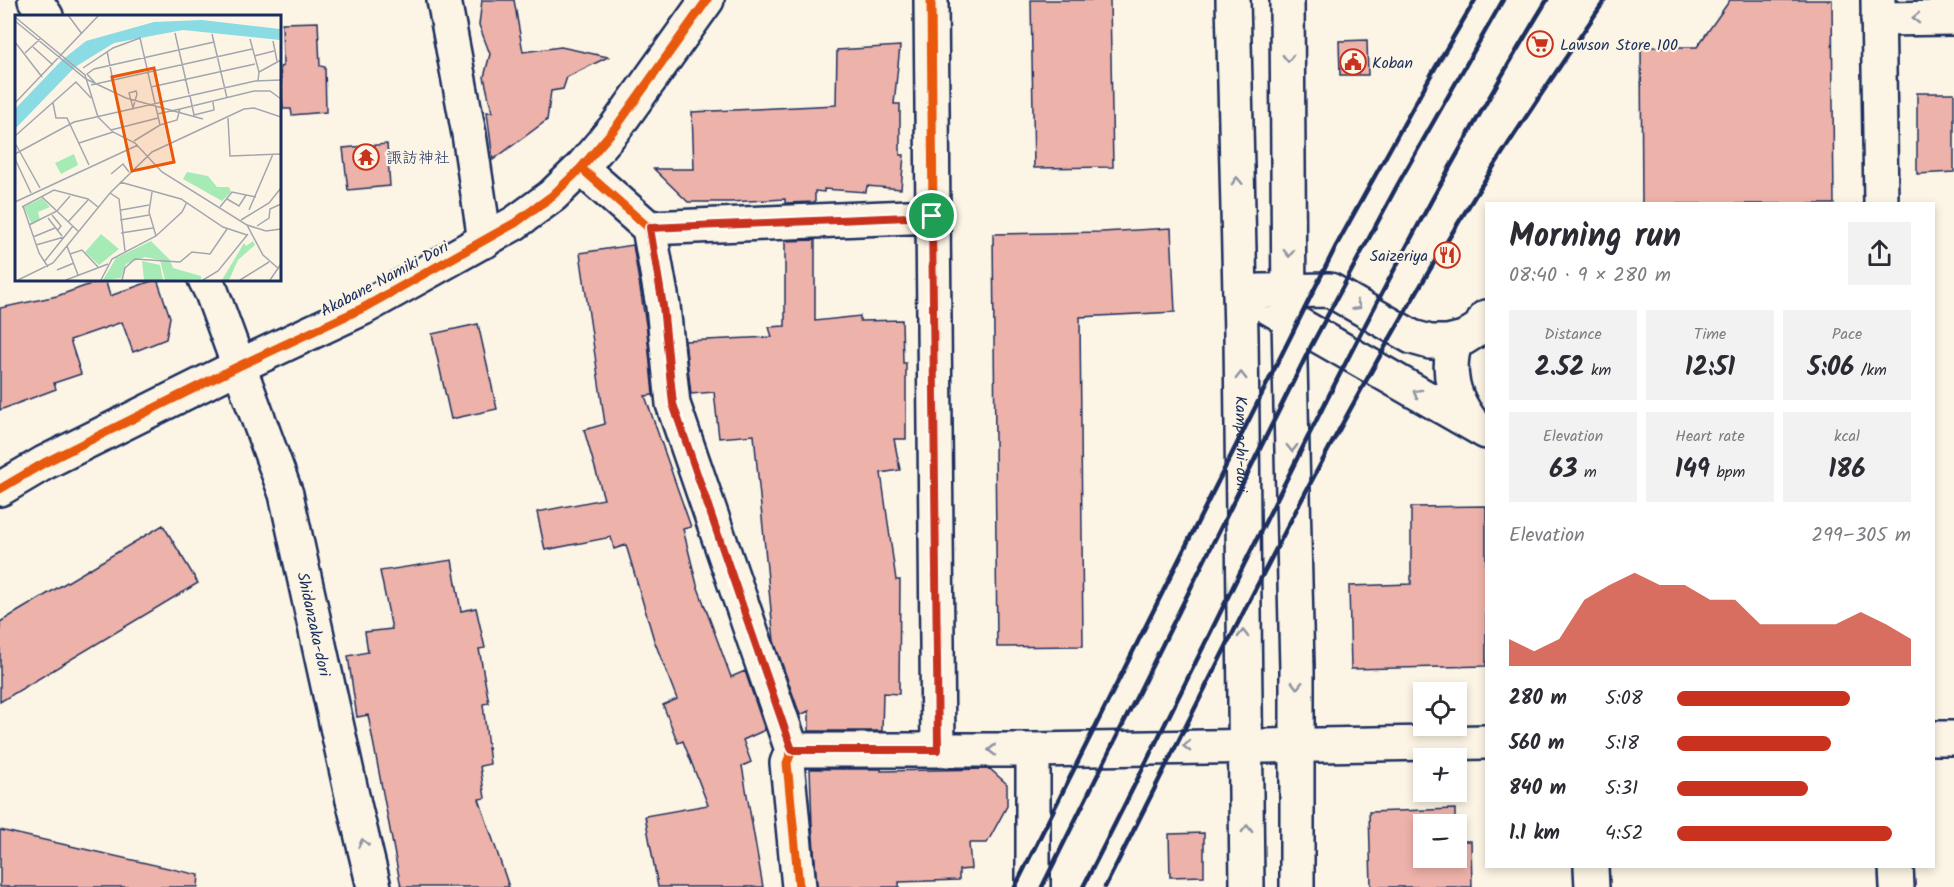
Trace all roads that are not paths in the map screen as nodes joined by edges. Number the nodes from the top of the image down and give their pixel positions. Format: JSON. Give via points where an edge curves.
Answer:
{"nodes":[{"id":1,"x":35,"y":0,"type":"edge"},
{"id":2,"x":444,"y":0,"type":"edge"},
{"id":3,"x":707,"y":0,"type":"edge"},
{"id":4,"x":931,"y":0,"type":"edge"},
{"id":5,"x":1233,"y":0,"type":"edge"},
{"id":6,"x":1287,"y":0,"type":"edge"},
{"id":7,"x":1878,"y":9,"type":"edge"},
{"id":8,"x":45,"y":15,"type":"edge"},
{"id":9,"x":1954,"y":18,"type":"edge"},
{"id":10,"x":581,"y":168,"type":"junction"},
{"id":11,"x":1881,"y":202,"type":"edge"},
{"id":12,"x":932,"y":216,"type":"junction"},
{"id":13,"x":650,"y":228,"type":"junction"},
{"id":14,"x":484,"y":241,"type":"junction"},
{"id":15,"x":205,"y":280,"type":"edge"},
{"id":16,"x":1240,"y":291,"type":"junction"},
{"id":17,"x":1289,"y":304,"type":"junction"},
{"id":18,"x":1485,"y":319,"type":"edge"},
{"id":19,"x":1456,"y":340,"type":"junction"},
{"id":20,"x":238,"y":366,"type":"junction"},
{"id":21,"x":1481,"y":429,"type":"edge"},
{"id":22,"x":0,"y":489,"type":"edge"},
{"id":23,"x":1935,"y":738,"type":"edge"},
{"id":24,"x":1954,"y":738,"type":"edge"},
{"id":25,"x":1485,"y":742,"type":"edge"},
{"id":26,"x":1246,"y":745,"type":"junction"},
{"id":27,"x":1298,"y":745,"type":"junction"},
{"id":28,"x":792,"y":750,"type":"junction"},
{"id":29,"x":938,"y":750,"type":"junction"},
{"id":30,"x":1034,"y":750,"type":"junction"},
{"id":31,"x":1591,"y":868,"type":"edge"},
{"id":32,"x":1896,"y":868,"type":"edge"},
{"id":33,"x":374,"y":887,"type":"edge"},
{"id":34,"x":799,"y":887,"type":"edge"},
{"id":35,"x":1033,"y":887,"type":"edge"},
{"id":36,"x":1247,"y":887,"type":"edge"},
{"id":37,"x":1297,"y":887,"type":"edge"},
{"id":38,"x":1592,"y":887,"type":"edge"},
{"id":39,"x":1897,"y":887,"type":"edge"}],
"edges":[{"from":1,"to":8,"type":"street"},
{"from":2,"to":14,"type":"street"},
{"from":3,"to":10,"type":"street","name":"Akabane Namiki Dori","via":[[616,127]]},
{"from":4,"to":12,"type":"street"},
{"from":16,"to":5,"type":"street","name":"Kampachi-dori","one_way":true},
{"from":6,"to":17,"type":"street","one_way":true},
{"from":9,"to":7,"type":"street","one_way":true},
{"from":7,"to":11,"type":"street"},
{"from":10,"to":13,"type":"street"},
{"from":10,"to":14,"type":"street","name":"Akabane Namiki Dori","via":[[552,196]]},
{"from":12,"to":13,"type":"street"},
{"from":12,"to":29,"type":"street"},
{"from":13,"to":28,"type":"street","via":[[673,404]]},
{"from":14,"to":20,"type":"street","name":"Akabane Namiki Dori","via":[[363,308]]},
{"from":15,"to":20,"type":"street","name":"Shidanzaka-dori"},
{"from":16,"to":17,"type":"street"},
{"from":26,"to":16,"type":"street","name":"Kampachi-dori","one_way":true},
{"from":17,"to":19,"type":"street","one_way":true,"via":[[1330,290],[1412,337],[1430,342]]},
{"from":21,"to":17,"type":"street","one_way":true,"via":[[1332,345]]},
{"from":17,"to":27,"type":"street","one_way":true},
{"from":18,"to":19,"type":"street","via":[[1480,328]]},
{"from":19,"to":21,"type":"street","via":[[1451,358],[1452,380],[1465,414]]},
{"from":20,"to":22,"type":"street","name":"Akabane Namiki Dori"},
{"from":33,"to":20,"type":"street","name":"Shidanzaka-dori","one_way":true,"via":[[286,494]]},
{"from":23,"to":24,"type":"street"},
{"from":25,"to":27,"type":"street"},
{"from":26,"to":27,"type":"street"},
{"from":26,"to":30,"type":"street","one_way":true},
{"from":36,"to":26,"type":"street","name":"Kampachi-dori","one_way":true},
{"from":27,"to":37,"type":"street"},
{"from":28,"to":29,"type":"street"},
{"from":28,"to":34,"type":"street","via":[[787,763]]},
{"from":30,"to":29,"type":"street","one_way":true},
{"from":30,"to":35,"type":"street"},
{"from":31,"to":38,"type":"street"},
{"from":32,"to":39,"type":"street"}]}
